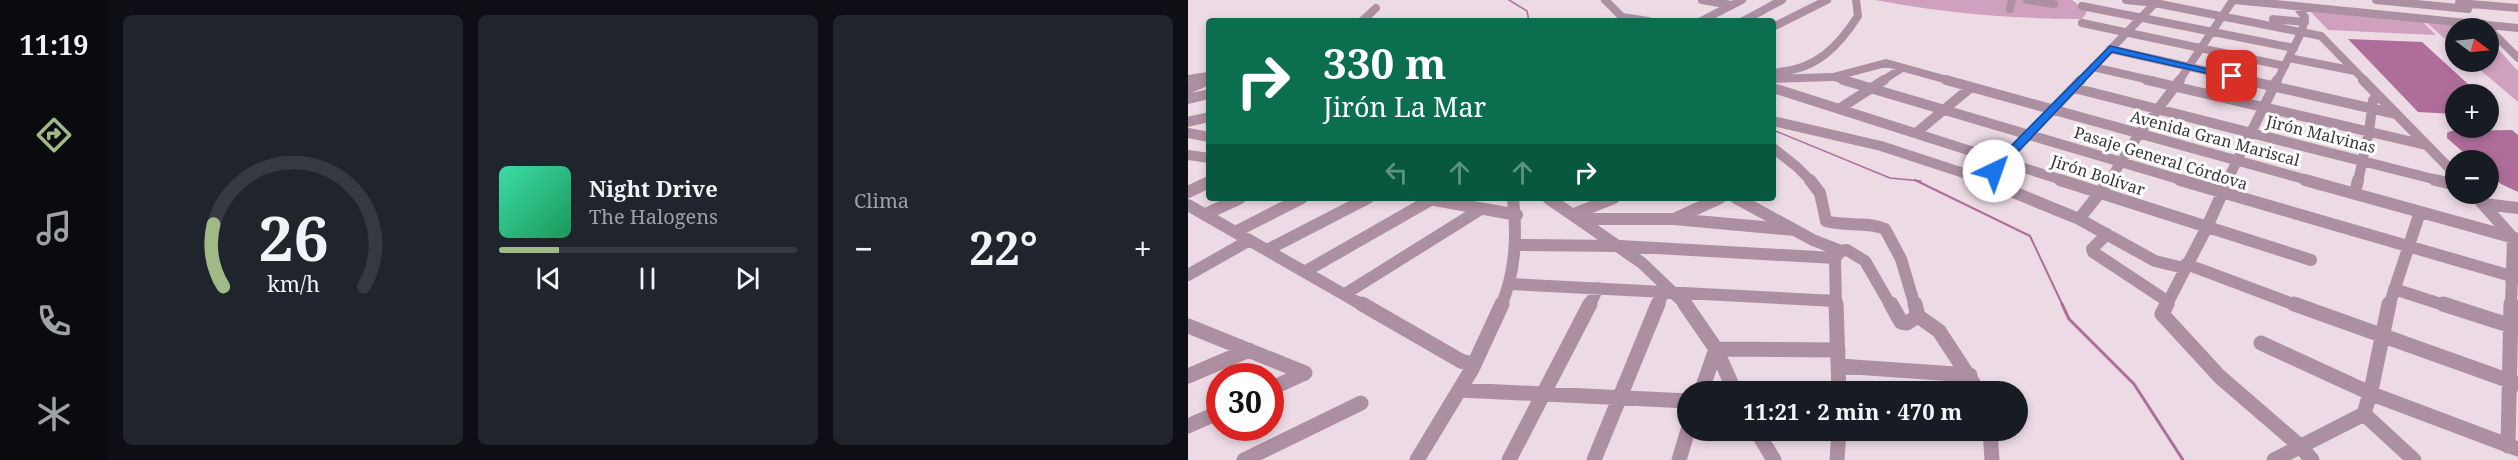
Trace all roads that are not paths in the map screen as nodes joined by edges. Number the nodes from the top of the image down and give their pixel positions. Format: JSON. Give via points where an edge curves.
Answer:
{"nodes":[{"id":1,"x":1605,"y":0,"type":"edge"},
{"id":2,"x":1702,"y":0,"type":"edge"},
{"id":3,"x":1742,"y":0,"type":"edge"},
{"id":4,"x":1782,"y":0,"type":"edge"},
{"id":5,"x":1827,"y":0,"type":"edge"},
{"id":6,"x":1856,"y":0,"type":"edge"},
{"id":7,"x":2012,"y":0,"type":"edge"},
{"id":8,"x":2027,"y":0,"type":"edge"},
{"id":9,"x":2126,"y":0,"type":"edge"},
{"id":10,"x":2233,"y":0,"type":"edge"},
{"id":11,"x":2369,"y":0,"type":"edge"},
{"id":12,"x":2376,"y":0,"type":"edge"},
{"id":13,"x":2432,"y":0,"type":"edge"},
{"id":14,"x":2513,"y":0,"type":"edge"},
{"id":15,"x":2156,"y":1,"type":"edge"},
{"id":16,"x":2054,"y":2,"type":"edge"},
{"id":17,"x":2463,"y":4,"type":"edge"},
{"id":18,"x":1731,"y":5,"type":"junction"},
{"id":19,"x":2082,"y":6,"type":"dead end"},
{"id":20,"x":2296,"y":6,"type":"junction"},
{"id":21,"x":2518,"y":6,"type":"edge"},
{"id":22,"x":1376,"y":8,"type":"dead end"},
{"id":23,"x":2010,"y":9,"type":"dead end"},
{"id":24,"x":2052,"y":15,"type":"dead end"},
{"id":25,"x":2380,"y":15,"type":"junction"},
{"id":26,"x":2224,"y":16,"type":"junction"},
{"id":27,"x":2140,"y":17,"type":"junction"},
{"id":28,"x":1365,"y":18,"type":"edge"},
{"id":29,"x":1628,"y":18,"type":"edge"},
{"id":30,"x":1707,"y":18,"type":"edge"},
{"id":31,"x":1749,"y":18,"type":"edge"},
{"id":32,"x":2478,"y":18,"type":"edge"},
{"id":33,"x":2445,"y":21,"type":"edge"},
{"id":34,"x":2082,"y":23,"type":"dead end"},
{"id":35,"x":1776,"y":26,"type":"edge"},
{"id":36,"x":2303,"y":26,"type":"junction"},
{"id":37,"x":2499,"y":26,"type":"edge"},
{"id":38,"x":2518,"y":28,"type":"edge"},
{"id":39,"x":2212,"y":31,"type":"junction"},
{"id":40,"x":2126,"y":32,"type":"junction"},
{"id":41,"x":2500,"y":40,"type":"joint"},
{"id":42,"x":2518,"y":42,"type":"edge"},
{"id":43,"x":2202,"y":47,"type":"junction"},
{"id":44,"x":2294,"y":48,"type":"junction"},
{"id":45,"x":2110,"y":49,"type":"junction"},
{"id":46,"x":2518,"y":58,"type":"edge"},
{"id":47,"x":2287,"y":62,"type":"junction"},
{"id":48,"x":2189,"y":67,"type":"junction"},
{"id":49,"x":1902,"y":68,"type":"junction"},
{"id":50,"x":2093,"y":68,"type":"junction"},
{"id":51,"x":1776,"y":72,"type":"edge"},
{"id":52,"x":2356,"y":72,"type":"junction"},
{"id":53,"x":1833,"y":76,"type":"junction"},
{"id":54,"x":1206,"y":78,"type":"edge"},
{"id":55,"x":1188,"y":79,"type":"edge"},
{"id":56,"x":1206,"y":80,"type":"edge"},
{"id":57,"x":1776,"y":80,"type":"edge"},
{"id":58,"x":2275,"y":86,"type":"junction"},
{"id":59,"x":1970,"y":88,"type":"junction"},
{"id":60,"x":2074,"y":88,"type":"junction"},
{"id":61,"x":2175,"y":88,"type":"junction"},
{"id":62,"x":1188,"y":89,"type":"edge"},
{"id":63,"x":1776,"y":89,"type":"edge"},
{"id":64,"x":1872,"y":89,"type":"junction"},
{"id":65,"x":2374,"y":89,"type":"junction"},
{"id":66,"x":1206,"y":95,"type":"edge"},
{"id":67,"x":1188,"y":99,"type":"edge"},
{"id":68,"x":2264,"y":108,"type":"junction"},
{"id":69,"x":2372,"y":108,"type":"junction"},
{"id":70,"x":1839,"y":109,"type":"junction"},
{"id":71,"x":1944,"y":110,"type":"junction"},
{"id":72,"x":2051,"y":110,"type":"junction"},
{"id":73,"x":2157,"y":110,"type":"junction"},
{"id":74,"x":2397,"y":114,"type":"junction"},
{"id":75,"x":1206,"y":118,"type":"edge"},
{"id":76,"x":1188,"y":122,"type":"edge"},
{"id":77,"x":1776,"y":122,"type":"edge"},
{"id":78,"x":2369,"y":132,"type":"junction"},
{"id":79,"x":2250,"y":133,"type":"junction"},
{"id":80,"x":1916,"y":134,"type":"junction"},
{"id":81,"x":2027,"y":134,"type":"junction"},
{"id":82,"x":2139,"y":134,"type":"junction"},
{"id":83,"x":1198,"y":135,"type":"edge"},
{"id":84,"x":2427,"y":145,"type":"junction"},
{"id":85,"x":1188,"y":148,"type":"edge"},
{"id":86,"x":1776,"y":150,"type":"edge"},
{"id":87,"x":1188,"y":155,"type":"edge"},
{"id":88,"x":1206,"y":158,"type":"edge"},
{"id":89,"x":2361,"y":160,"type":"junction"},
{"id":90,"x":2120,"y":161,"type":"junction"},
{"id":91,"x":2236,"y":161,"type":"junction"},
{"id":92,"x":2002,"y":162,"type":"junction"},
{"id":93,"x":2445,"y":164,"type":"edge"},
{"id":94,"x":1985,"y":180,"type":"junction"},
{"id":95,"x":2445,"y":182,"type":"edge"},
{"id":96,"x":1206,"y":183,"type":"edge"},
{"id":97,"x":1188,"y":192,"type":"edge"},
{"id":98,"x":2222,"y":193,"type":"junction"},
{"id":99,"x":2355,"y":193,"type":"junction"},
{"id":100,"x":2101,"y":194,"type":"junction"},
{"id":101,"x":1234,"y":201,"type":"edge"},
{"id":102,"x":1296,"y":201,"type":"edge"},
{"id":103,"x":1362,"y":201,"type":"edge"},
{"id":104,"x":1425,"y":201,"type":"edge"},
{"id":105,"x":1440,"y":201,"type":"edge"},
{"id":106,"x":1515,"y":201,"type":"edge"},
{"id":107,"x":1553,"y":201,"type":"edge"},
{"id":108,"x":1608,"y":201,"type":"edge"},
{"id":109,"x":1713,"y":201,"type":"edge"},
{"id":110,"x":1742,"y":201,"type":"edge"},
{"id":111,"x":2484,"y":204,"type":"joint"},
{"id":112,"x":1188,"y":205,"type":"edge"},
{"id":113,"x":1481,"y":208,"type":"junction"},
{"id":114,"x":2518,"y":208,"type":"edge"},
{"id":115,"x":2420,"y":212,"type":"junction"},
{"id":116,"x":1206,"y":214,"type":"junction"},
{"id":117,"x":1517,"y":215,"type":"junction"},
{"id":118,"x":1579,"y":216,"type":"junction"},
{"id":119,"x":1674,"y":219,"type":"junction"},
{"id":120,"x":2079,"y":219,"type":"junction"},
{"id":121,"x":2207,"y":227,"type":"junction"},
{"id":122,"x":1795,"y":230,"type":"junction"},
{"id":123,"x":1235,"y":232,"type":"junction"},
{"id":124,"x":2107,"y":234,"type":"junction"},
{"id":125,"x":2515,"y":239,"type":"edge"},
{"id":126,"x":1248,"y":241,"type":"junction"},
{"id":127,"x":1515,"y":245,"type":"junction"},
{"id":128,"x":1620,"y":246,"type":"junction"},
{"id":129,"x":2406,"y":247,"type":"junction"},
{"id":130,"x":1268,"y":250,"type":"junction"},
{"id":131,"x":1838,"y":255,"type":"junction"},
{"id":132,"x":2311,"y":260,"type":"dead end"},
{"id":133,"x":2185,"y":266,"type":"junction"},
{"id":134,"x":1306,"y":271,"type":"junction"},
{"id":135,"x":1188,"y":275,"type":"edge"},
{"id":136,"x":2515,"y":278,"type":"edge"},
{"id":137,"x":1510,"y":284,"type":"junction"},
{"id":138,"x":1598,"y":288,"type":"junction"},
{"id":139,"x":2394,"y":289,"type":"junction"},
{"id":140,"x":1670,"y":293,"type":"junction"},
{"id":141,"x":1345,"y":294,"type":"junction"},
{"id":142,"x":1836,"y":301,"type":"junction"},
{"id":143,"x":2166,"y":301,"type":"junction"},
{"id":144,"x":1918,"y":316,"type":"junction"},
{"id":145,"x":1188,"y":326,"type":"edge"},
{"id":146,"x":2514,"y":326,"type":"edge"},
{"id":147,"x":2381,"y":337,"type":"junction"},
{"id":148,"x":2260,"y":344,"type":"dead end"},
{"id":149,"x":1716,"y":349,"type":"junction"},
{"id":150,"x":1838,"y":350,"type":"junction"},
{"id":151,"x":1249,"y":351,"type":"junction"},
{"id":152,"x":1278,"y":363,"type":"edge"},
{"id":153,"x":1284,"y":365,"type":"edge"},
{"id":154,"x":1474,"y":365,"type":"junction"},
{"id":155,"x":1839,"y":366,"type":"junction"},
{"id":156,"x":1970,"y":375,"type":"junction"},
{"id":157,"x":1188,"y":376,"type":"edge"},
{"id":158,"x":1705,"y":381,"type":"edge"},
{"id":159,"x":1730,"y":381,"type":"edge"},
{"id":160,"x":1839,"y":381,"type":"edge"},
{"id":161,"x":1973,"y":381,"type":"edge"},
{"id":162,"x":1284,"y":383,"type":"edge"},
{"id":163,"x":2513,"y":383,"type":"edge"},
{"id":164,"x":1460,"y":390,"type":"junction"},
{"id":165,"x":1542,"y":393,"type":"junction"},
{"id":166,"x":2372,"y":394,"type":"junction"},
{"id":167,"x":1620,"y":396,"type":"junction"},
{"id":168,"x":1677,"y":400,"type":"edge"},
{"id":169,"x":1361,"y":403,"type":"dead end"},
{"id":170,"x":2364,"y":414,"type":"junction"},
{"id":171,"x":1206,"y":418,"type":"edge"},
{"id":172,"x":1188,"y":426,"type":"edge"},
{"id":173,"x":1685,"y":441,"type":"edge"},
{"id":174,"x":1762,"y":441,"type":"edge"},
{"id":175,"x":1838,"y":441,"type":"edge"},
{"id":176,"x":1991,"y":441,"type":"edge"},
{"id":177,"x":2300,"y":446,"type":"junction"},
{"id":178,"x":2513,"y":447,"type":"edge"},
{"id":179,"x":1771,"y":458,"type":"edge"},
{"id":180,"x":1244,"y":460,"type":"edge"},
{"id":181,"x":1417,"y":460,"type":"edge"},
{"id":182,"x":1509,"y":460,"type":"edge"},
{"id":183,"x":1594,"y":460,"type":"edge"},
{"id":184,"x":1679,"y":460,"type":"edge"},
{"id":185,"x":1837,"y":460,"type":"edge"},
{"id":186,"x":1992,"y":460,"type":"edge"},
{"id":187,"x":2274,"y":460,"type":"edge"},
{"id":188,"x":2312,"y":460,"type":"edge"},
{"id":189,"x":2414,"y":460,"type":"edge"}],
"edges":[{"from":1,"to":29,"type":"street","via":[[1622,17]]},
{"from":2,"to":18,"type":"street"},
{"from":3,"to":18,"type":"street"},
{"from":4,"to":31,"type":"street"},
{"from":5,"to":35,"type":"street"},
{"from":6,"to":51,"type":"street","via":[[1858,16],[1852,27],[1817,63],[1795,71]]},
{"from":7,"to":23,"type":"street"},
{"from":8,"to":16,"type":"street"},
{"from":9,"to":15,"type":"street"},
{"from":10,"to":20,"type":"street"},
{"from":10,"to":26,"type":"street"},
{"from":11,"to":25,"type":"street"},
{"from":12,"to":17,"type":"street"},
{"from":13,"to":17,"type":"street"},
{"from":14,"to":21,"type":"street"},
{"from":15,"to":26,"type":"street"},
{"from":15,"to":27,"type":"street"},
{"from":16,"to":24,"type":"street"},
{"from":17,"to":21,"type":"street"},
{"from":17,"to":32,"type":"street"},
{"from":18,"to":30,"type":"street"},
{"from":19,"to":27,"type":"street"},
{"from":20,"to":25,"type":"street"},
{"from":20,"to":36,"type":"street","via":[[2305,17]]},
{"from":22,"to":28,"type":"street"},
{"from":25,"to":33,"type":"street"},
{"from":26,"to":36,"type":"street"},
{"from":26,"to":39,"type":"street"},
{"from":27,"to":39,"type":"street"},
{"from":27,"to":40,"type":"street"},
{"from":34,"to":40,"type":"street"},
{"from":36,"to":44,"type":"street"},
{"from":36,"to":52,"type":"street","via":[[2321,36]]},
{"from":37,"to":38,"type":"street"},
{"from":39,"to":43,"type":"street"},
{"from":39,"to":44,"type":"street"},
{"from":40,"to":43,"type":"street"},
{"from":40,"to":45,"type":"street"},
{"from":41,"to":42,"type":"street"},
{"from":41,"to":46,"type":"street"},
{"from":43,"to":47,"type":"street"},
{"from":43,"to":48,"type":"street"},
{"from":44,"to":47,"type":"street"},
{"from":45,"to":48,"type":"street"},
{"from":45,"to":50,"type":"street"},
{"from":47,"to":52,"type":"street"},
{"from":47,"to":58,"type":"street"},
{"from":48,"to":58,"type":"street"},
{"from":48,"to":61,"type":"street"},
{"from":49,"to":53,"type":"street","name":"Avenida Gran Mariscal","via":[[1883,63]]},
{"from":49,"to":59,"type":"street","name":"Avenida Gran Mariscal"},
{"from":49,"to":64,"type":"street"},
{"from":50,"to":60,"type":"street"},
{"from":50,"to":61,"type":"street"},
{"from":52,"to":65,"type":"street"},
{"from":53,"to":57,"type":"street"},
{"from":53,"to":64,"type":"street","name":"Pasaje General Córdova"},
{"from":54,"to":55,"type":"street"},
{"from":56,"to":62,"type":"street"},
{"from":58,"to":68,"type":"street"},
{"from":58,"to":69,"type":"street"},
{"from":59,"to":71,"type":"street"},
{"from":59,"to":72,"type":"street","name":"Avenida Gran Mariscal"},
{"from":60,"to":72,"type":"street"},
{"from":60,"to":73,"type":"street","name":"Jirón Malvinas"},
{"from":61,"to":68,"type":"street"},
{"from":61,"to":73,"type":"street"},
{"from":63,"to":70,"type":"street","name":"Jirón Bolívar"},
{"from":64,"to":70,"type":"street"},
{"from":64,"to":71,"type":"street","name":"Pasaje General Córdova"},
{"from":65,"to":69,"type":"street"},
{"from":65,"to":74,"type":"street"},
{"from":66,"to":67,"type":"street"},
{"from":68,"to":78,"type":"street"},
{"from":68,"to":79,"type":"street"},
{"from":69,"to":74,"type":"street"},
{"from":69,"to":78,"type":"street"},
{"from":70,"to":80,"type":"street","name":"Jirón Bolívar"},
{"from":71,"to":80,"type":"street"},
{"from":71,"to":81,"type":"street","name":"Pasaje General Córdova"},
{"from":72,"to":81,"type":"street"},
{"from":72,"to":82,"type":"street","name":"Avenida Gran Mariscal"},
{"from":73,"to":79,"type":"street","name":"Jirón Malvinas"},
{"from":73,"to":82,"type":"street"},
{"from":74,"to":84,"type":"street"},
{"from":75,"to":76,"type":"street"},
{"from":77,"to":94,"type":"street","via":[[1859,140]]},
{"from":78,"to":84,"type":"street"},
{"from":78,"to":89,"type":"street"},
{"from":79,"to":89,"type":"street","name":"Jirón Malvinas"},
{"from":79,"to":91,"type":"street"},
{"from":80,"to":92,"type":"street","name":"Jirón Bolívar"},
{"from":81,"to":90,"type":"street","name":"Pasaje General Córdova"},
{"from":81,"to":92,"type":"street"},
{"from":82,"to":90,"type":"street"},
{"from":82,"to":91,"type":"street","name":"Avenida Gran Mariscal"},
{"from":83,"to":85,"type":"street"},
{"from":84,"to":93,"type":"street"},
{"from":86,"to":144,"type":"street","via":[[1791,160],[1821,193],[1826,221],[1885,229],[1906,273]]},
{"from":87,"to":88,"type":"street"},
{"from":89,"to":95,"type":"street","name":"Jirón Malvinas"},
{"from":89,"to":99,"type":"street"},
{"from":90,"to":98,"type":"street","name":"Pasaje General Córdova"},
{"from":90,"to":100,"type":"street"},
{"from":91,"to":98,"type":"street"},
{"from":91,"to":99,"type":"street","name":"Avenida Gran Mariscal"},
{"from":92,"to":94,"type":"street"},
{"from":92,"to":100,"type":"street","name":"Jirón Bolívar"},
{"from":94,"to":120,"type":"street"},
{"from":96,"to":97,"type":"street"},
{"from":98,"to":121,"type":"street"},
{"from":98,"to":129,"type":"street","name":"Pasaje General Córdova"},
{"from":99,"to":115,"type":"street","name":"Avenida Gran Mariscal"},
{"from":100,"to":120,"type":"street"},
{"from":100,"to":121,"type":"street","name":"Jirón Bolívar"},
{"from":101,"to":116,"type":"street"},
{"from":102,"to":123,"type":"street"},
{"from":103,"to":130,"type":"street"},
{"from":104,"to":134,"type":"street"},
{"from":105,"to":113,"type":"street"},
{"from":106,"to":117,"type":"street"},
{"from":107,"to":118,"type":"street"},
{"from":108,"to":118,"type":"street"},
{"from":109,"to":119,"type":"street"},
{"from":110,"to":122,"type":"street"},
{"from":111,"to":114,"type":"street"},
{"from":111,"to":125,"type":"street"},
{"from":112,"to":116,"type":"street"},
{"from":113,"to":117,"type":"street"},
{"from":113,"to":141,"type":"street"},
{"from":115,"to":125,"type":"street","name":"Avenida Gran Mariscal"},
{"from":115,"to":129,"type":"street"},
{"from":116,"to":123,"type":"street"},
{"from":117,"to":127,"type":"street"},
{"from":118,"to":119,"type":"street"},
{"from":118,"to":128,"type":"street"},
{"from":119,"to":122,"type":"street"},
{"from":120,"to":124,"type":"street"},
{"from":121,"to":132,"type":"street","name":"Jirón Bolívar"},
{"from":121,"to":133,"type":"street"},
{"from":122,"to":131,"type":"street"},
{"from":123,"to":126,"type":"street"},
{"from":124,"to":133,"type":"street","via":[[2155,261]]},
{"from":124,"to":143,"type":"street","via":[[2093,252]]},
{"from":125,"to":136,"type":"street"},
{"from":126,"to":130,"type":"street"},
{"from":126,"to":135,"type":"street"},
{"from":127,"to":128,"type":"street"},
{"from":127,"to":137,"type":"street"},
{"from":128,"to":131,"type":"street"},
{"from":128,"to":140,"type":"street","via":[[1640,258]]},
{"from":129,"to":136,"type":"street","name":"Pasaje General Córdova"},
{"from":129,"to":139,"type":"street"},
{"from":130,"to":134,"type":"street"},
{"from":131,"to":142,"type":"street"},
{"from":131,"to":144,"type":"street","via":[[1853,252],[1865,261],[1899,320],[1907,323]]},
{"from":133,"to":143,"type":"street"},
{"from":133,"to":147,"type":"street"},
{"from":134,"to":141,"type":"street"},
{"from":136,"to":146,"type":"street"},
{"from":137,"to":138,"type":"street"},
{"from":137,"to":154,"type":"street"},
{"from":138,"to":140,"type":"street"},
{"from":138,"to":165,"type":"street"},
{"from":139,"to":146,"type":"street"},
{"from":139,"to":147,"type":"street"},
{"from":140,"to":142,"type":"street"},
{"from":140,"to":149,"type":"street"},
{"from":140,"to":167,"type":"street"},
{"from":141,"to":154,"type":"street"},
{"from":142,"to":150,"type":"street"},
{"from":143,"to":177,"type":"street","via":[[2164,317],[2220,377]]},
{"from":144,"to":156,"type":"street","via":[[1939,331]]},
{"from":145,"to":151,"type":"street"},
{"from":146,"to":163,"type":"street"},
{"from":147,"to":163,"type":"street"},
{"from":147,"to":166,"type":"street"},
{"from":148,"to":166,"type":"street"},
{"from":149,"to":150,"type":"street"},
{"from":149,"to":158,"type":"street"},
{"from":149,"to":159,"type":"street"},
{"from":150,"to":155,"type":"street"},
{"from":151,"to":152,"type":"street"},
{"from":151,"to":157,"type":"street"},
{"from":153,"to":162,"type":"street","via":[[1305,374]]},
{"from":154,"to":164,"type":"street"},
{"from":155,"to":156,"type":"street"},
{"from":155,"to":160,"type":"street"},
{"from":156,"to":161,"type":"street"},
{"from":163,"to":178,"type":"street"},
{"from":164,"to":165,"type":"street"},
{"from":164,"to":181,"type":"street"},
{"from":165,"to":167,"type":"street"},
{"from":165,"to":182,"type":"street"},
{"from":166,"to":170,"type":"street"},
{"from":166,"to":178,"type":"street"},
{"from":167,"to":168,"type":"street"},
{"from":167,"to":183,"type":"street"},
{"from":169,"to":180,"type":"street"},
{"from":170,"to":177,"type":"street"},
{"from":170,"to":189,"type":"street"},
{"from":171,"to":172,"type":"street"},
{"from":173,"to":184,"type":"street"},
{"from":174,"to":179,"type":"street"},
{"from":175,"to":185,"type":"street"},
{"from":176,"to":186,"type":"street"},
{"from":177,"to":187,"type":"street"},
{"from":177,"to":188,"type":"street"}]}
